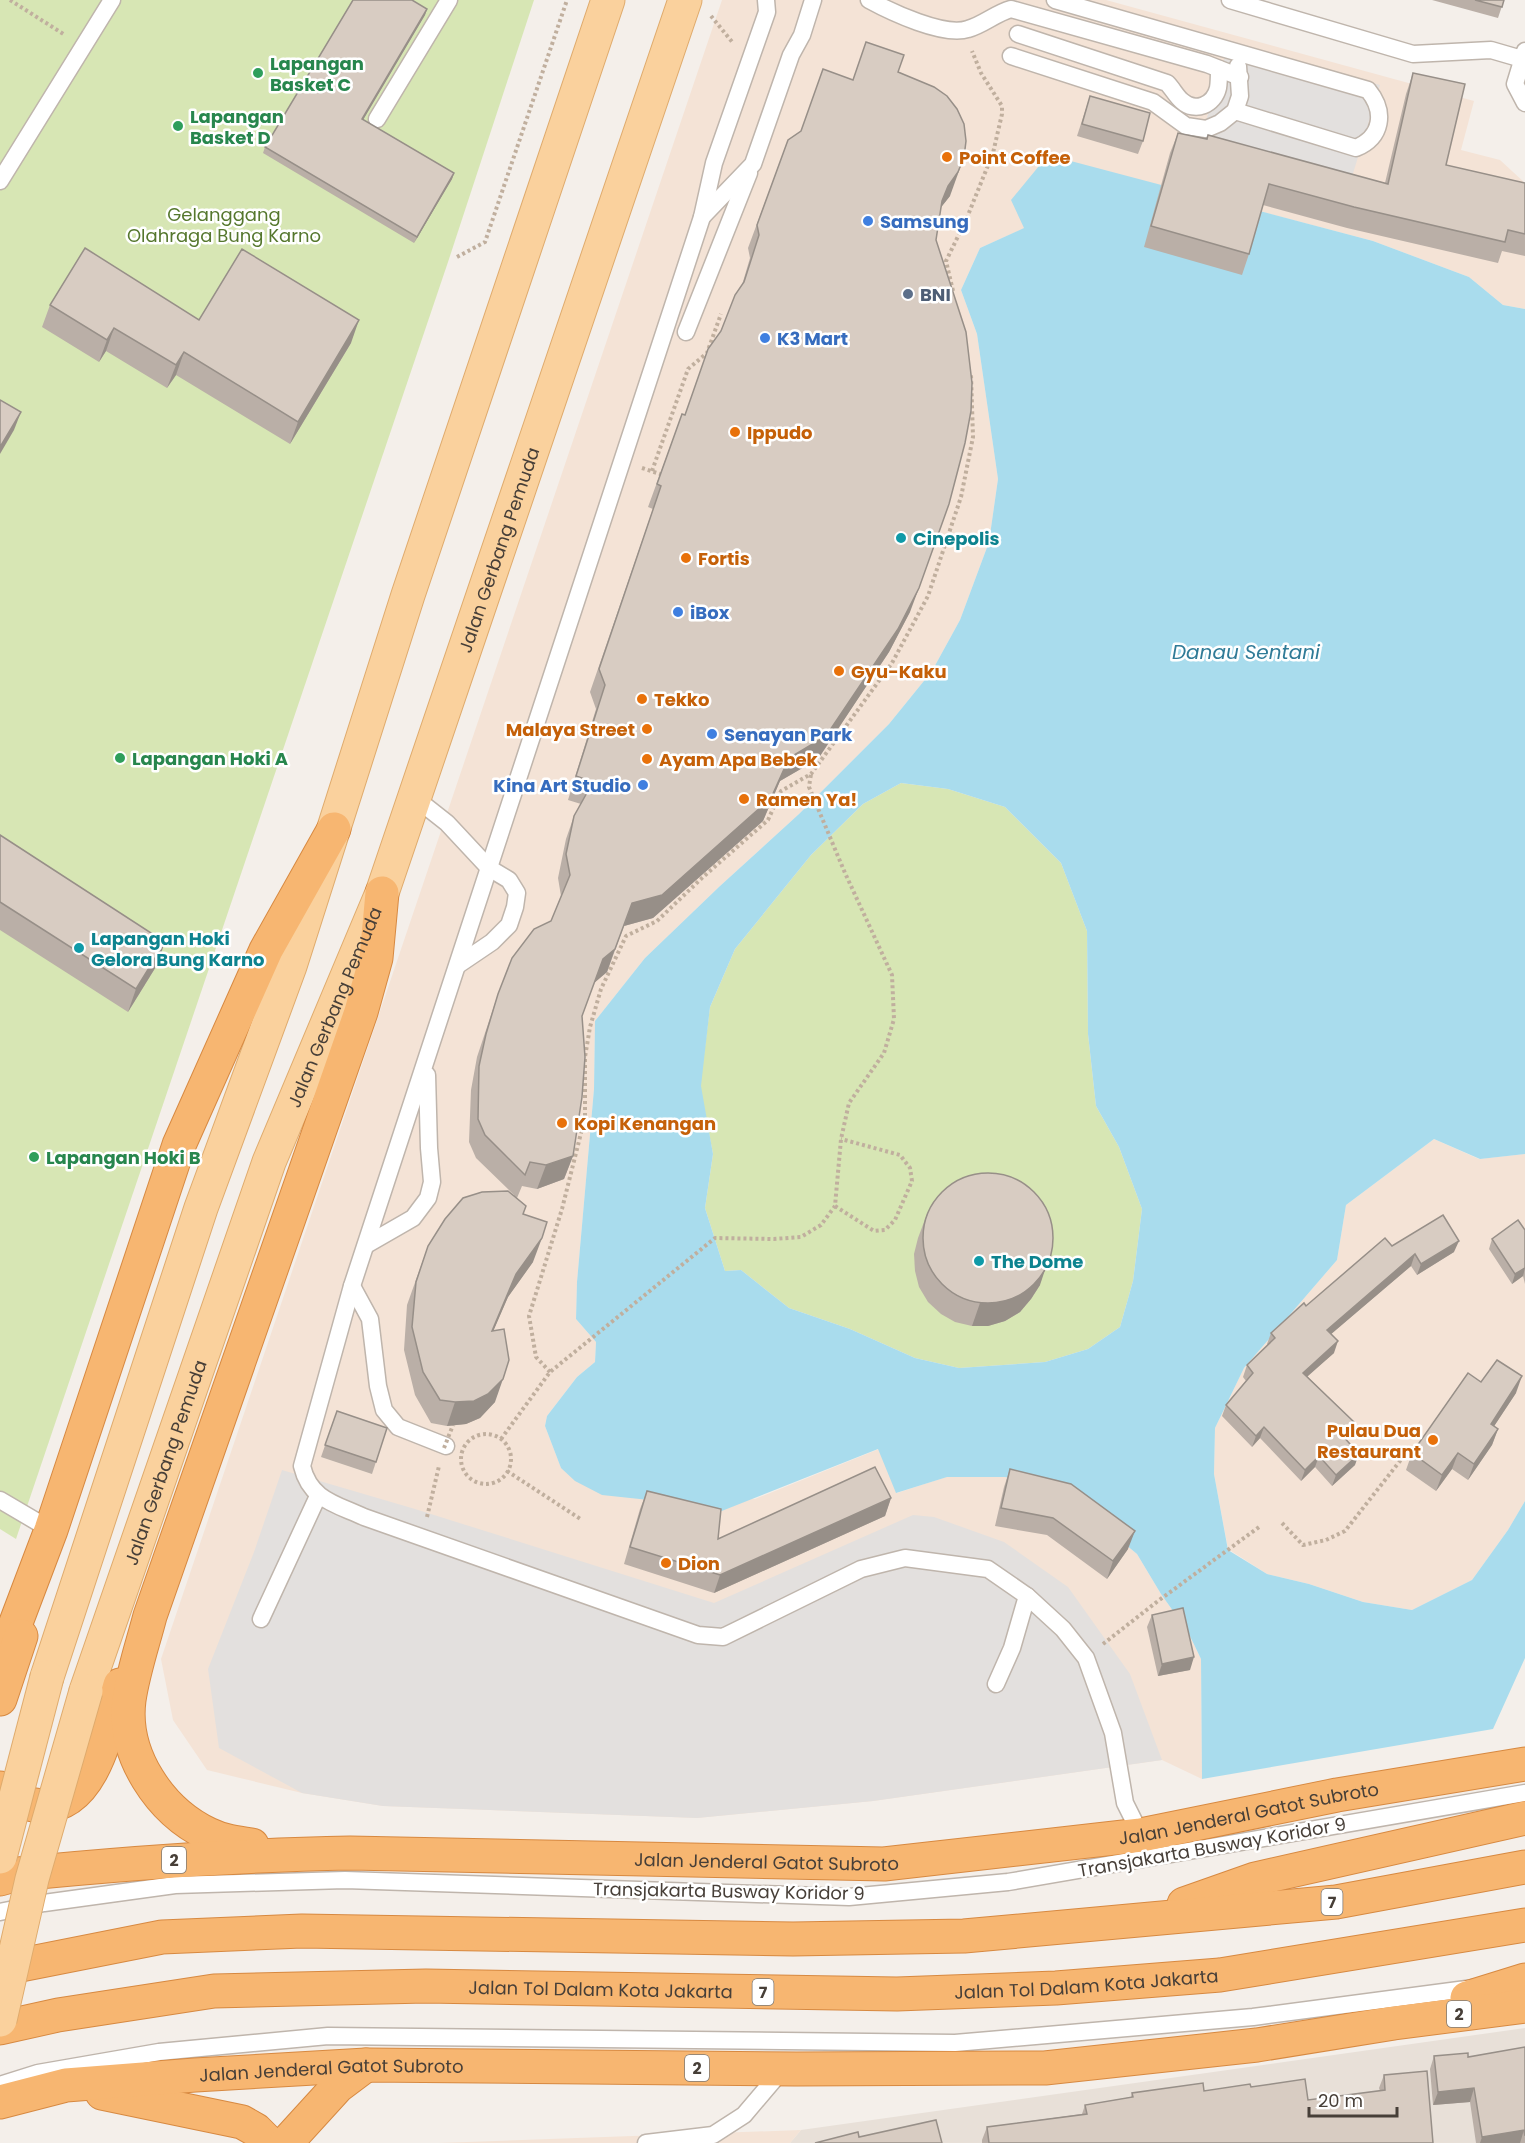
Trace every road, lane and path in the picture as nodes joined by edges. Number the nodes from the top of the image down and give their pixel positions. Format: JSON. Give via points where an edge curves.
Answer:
{"nodes":[{"id":1,"x":10,"y":0,"type":"edge"},
{"id":2,"x":112,"y":0,"type":"edge"},
{"id":3,"x":449,"y":0,"type":"edge"},
{"id":4,"x":567,"y":0,"type":"edge"},
{"id":5,"x":608,"y":0,"type":"edge"},
{"id":6,"x":766,"y":0,"type":"edge"},
{"id":7,"x":813,"y":0,"type":"edge"},
{"id":8,"x":869,"y":0,"type":"edge"},
{"id":9,"x":1055,"y":0,"type":"edge"},
{"id":10,"x":1230,"y":0,"type":"edge"},
{"id":11,"x":697,"y":6,"type":"edge"},
{"id":12,"x":964,"y":30,"type":"junction"},
{"id":13,"x":1018,"y":34,"type":"dead end"},
{"id":14,"x":83,"y":47,"type":"junction"},
{"id":15,"x":736,"y":47,"type":"dead end"},
{"id":16,"x":1234,"y":51,"type":"junction"},
{"id":17,"x":1523,"y":55,"type":"edge"},
{"id":18,"x":1011,"y":56,"type":"dead end"},
{"id":19,"x":1219,"y":69,"type":"junction"},
{"id":20,"x":1240,"y":77,"type":"junction"},
{"id":21,"x":1525,"y":103,"type":"edge"},
{"id":22,"x":1235,"y":111,"type":"junction"},
{"id":23,"x":377,"y":119,"type":"dead end"},
{"id":24,"x":753,"y":164,"type":"junction"},
{"id":25,"x":0,"y":181,"type":"edge"},
{"id":26,"x":702,"y":217,"type":"junction"},
{"id":27,"x":457,"y":257,"type":"dead end"},
{"id":28,"x":955,"y":302,"type":"edge"},
{"id":29,"x":686,"y":332,"type":"dead end"},
{"id":30,"x":970,"y":369,"type":"edge"},
{"id":31,"x":811,"y":774,"type":"junction"},
{"id":32,"x":414,"y":797,"type":"junction"},
{"id":33,"x":334,"y":829,"type":"junction"},
{"id":34,"x":489,"y":868,"type":"junction"},
{"id":35,"x":382,"y":893,"type":"junction"},
{"id":36,"x":458,"y":964,"type":"junction"},
{"id":37,"x":426,"y":1062,"type":"junction"},
{"id":38,"x":841,"y":1139,"type":"junction"},
{"id":39,"x":836,"y":1206,"type":"junction"},
{"id":40,"x":366,"y":1245,"type":"junction"},
{"id":41,"x":352,"y":1286,"type":"junction"},
{"id":42,"x":550,"y":1372,"type":"junction"},
{"id":43,"x":453,"y":1425,"type":"edge"},
{"id":44,"x":501,"y":1439,"type":"junction"},
{"id":45,"x":446,"y":1446,"type":"dead end"},
{"id":46,"x":1407,"y":1452,"type":"dead end"},
{"id":47,"x":507,"y":1471,"type":"junction"},
{"id":48,"x":318,"y":1496,"type":"junction"},
{"id":49,"x":0,"y":1500,"type":"edge"},
{"id":50,"x":582,"y":1520,"type":"dead end"},
{"id":51,"x":1282,"y":1523,"type":"dead end"},
{"id":52,"x":1259,"y":1527,"type":"dead end"},
{"id":53,"x":51,"y":1530,"type":"junction"},
{"id":54,"x":421,"y":1537,"type":"junction"},
{"id":55,"x":30,"y":1589,"type":"junction"},
{"id":56,"x":1027,"y":1596,"type":"junction"},
{"id":57,"x":150,"y":1616,"type":"junction"},
{"id":58,"x":261,"y":1619,"type":"dead end"},
{"id":59,"x":1112,"y":1638,"type":"dead end"},
{"id":60,"x":0,"y":1656,"type":"edge"},
{"id":61,"x":996,"y":1683,"type":"dead end"},
{"id":62,"x":0,"y":1699,"type":"edge"},
{"id":63,"x":1525,"y":1764,"type":"edge"},
{"id":64,"x":0,"y":1788,"type":"edge"},
{"id":65,"x":1525,"y":1793,"type":"edge"},
{"id":66,"x":1525,"y":1818,"type":"edge"},
{"id":67,"x":1141,"y":1835,"type":"junction"},
{"id":68,"x":350,"y":1853,"type":"junction"},
{"id":69,"x":0,"y":1857,"type":"edge"},
{"id":70,"x":1525,"y":1868,"type":"edge"},
{"id":71,"x":0,"y":1879,"type":"edge"},
{"id":72,"x":0,"y":1912,"type":"edge"},
{"id":73,"x":1137,"y":1921,"type":"junction"},
{"id":74,"x":1525,"y":1925,"type":"edge"},
{"id":75,"x":0,"y":1969,"type":"edge"},
{"id":76,"x":1522,"y":1988,"type":"edge"},
{"id":77,"x":0,"y":2020,"type":"edge"},
{"id":78,"x":0,"y":2028,"type":"edge"},
{"id":79,"x":366,"y":2065,"type":"junction"},
{"id":80,"x":783,"y":2069,"type":"junction"},
{"id":81,"x":0,"y":2085,"type":"edge"},
{"id":82,"x":66,"y":2085,"type":"junction"},
{"id":83,"x":0,"y":2102,"type":"edge"},
{"id":84,"x":269,"y":2143,"type":"edge"},
{"id":85,"x":286,"y":2143,"type":"edge"},
{"id":86,"x":646,"y":2143,"type":"edge"}],
"edges":[{"from":1,"to":14,"type":"path"},
{"from":2,"to":14,"type":"lane"},
{"from":3,"to":23,"type":"lane"},
{"from":4,"to":27,"type":"path","via":[[485,242]]},
{"from":5,"to":33,"type":"main road","via":[[408,595]]},
{"from":6,"to":26,"type":"lane","via":[[767,12],[714,163]]},
{"from":7,"to":24,"type":"lane"},
{"from":8,"to":12,"type":"lane","via":[[928,25]]},
{"from":9,"to":16,"type":"lane"},
{"from":10,"to":17,"type":"lane","via":[[1413,54],[1491,51]]},
{"from":11,"to":15,"type":"path"},
{"from":11,"to":32,"type":"main road","name":"Jalan Gerbang Pemuda"},
{"from":12,"to":19,"type":"lane","via":[[1011,9]]},
{"from":12,"to":28,"type":"path","via":[[981,73],[1002,106],[1002,114],[993,153],[946,261]]},
{"from":13,"to":19,"type":"lane","via":[[1167,83],[1180,100],[1198,107],[1207,105],[1215,96]]},
{"from":14,"to":25,"type":"lane"},
{"from":16,"to":20,"type":"lane"},
{"from":16,"to":22,"type":"lane","via":[[1368,90],[1381,112],[1374,136],[1356,148]]},
{"from":17,"to":21,"type":"lane","via":[[1515,84]]},
{"from":18,"to":22,"type":"lane","via":[[1153,102],[1186,126],[1206,129]]},
{"from":19,"to":20,"type":"lane"},
{"from":20,"to":22,"type":"lane"},
{"from":24,"to":26,"type":"lane"},
{"from":24,"to":29,"type":"lane"},
{"from":26,"to":34,"type":"lane"},
{"from":30,"to":31,"type":"path","via":[[973,437],[961,497],[928,596],[892,663]]},
{"from":31,"to":38,"type":"path","via":[[809,787],[892,975],[894,1019],[884,1053],[849,1103]]},
{"from":31,"to":42,"type":"path","via":[[781,791],[768,820],[657,921],[626,936],[601,989],[585,1057],[585,1117],[529,1316],[536,1357]]},
{"from":32,"to":34,"type":"lane","via":[[447,823]]},
{"from":32,"to":35,"type":"main road","name":"Jalan Gerbang Pemuda"},
{"from":33,"to":53,"type":"highway","via":[[266,950],[179,1145]]},
{"from":33,"to":69,"type":"main road","bridge":true,"via":[[290,966],[201,1208],[47,1677]]},
{"from":34,"to":36,"type":"lane"},
{"from":34,"to":36,"type":"lane","via":[[510,880],[517,892],[516,907],[509,925],[492,942]]},
{"from":35,"to":57,"type":"highway","via":[[376,958],[361,1012]]},
{"from":35,"to":77,"type":"main road","name":"Jalan Gerbang Pemuda","bridge":true,"via":[[269,1161],[86,1691],[32,1879]]},
{"from":36,"to":37,"type":"lane"},
{"from":37,"to":40,"type":"lane"},
{"from":37,"to":40,"type":"lane","via":[[432,1182],[428,1198],[413,1218]]},
{"from":38,"to":39,"type":"path"},
{"from":38,"to":39,"type":"path","via":[[900,1155],[910,1168],[912,1181],[895,1220],[885,1230],[874,1231]]},
{"from":39,"to":42,"type":"path","via":[[821,1225],[801,1237],[715,1238]]},
{"from":40,"to":41,"type":"lane"},
{"from":41,"to":45,"type":"lane","via":[[370,1318],[384,1410],[398,1427]]},
{"from":41,"to":48,"type":"lane","via":[[302,1466]]},
{"from":42,"to":44,"type":"path"},
{"from":43,"to":54,"type":"path","bridge":true},
{"from":44,"to":47,"type":"path","via":[[510,1452]]},
{"from":44,"to":47,"type":"path","via":[[489,1434],[470,1439],[460,1456],[461,1466],[473,1481],[482,1484],[492,1483]]},
{"from":46,"to":51,"type":"path","via":[[1345,1531],[1303,1545]]},
{"from":47,"to":50,"type":"path"},
{"from":48,"to":54,"type":"lane"},
{"from":48,"to":58,"type":"lane"},
{"from":49,"to":53,"type":"lane"},
{"from":52,"to":59,"type":"path"},
{"from":53,"to":55,"type":"highway"},
{"from":54,"to":56,"type":"lane","via":[[698,1635],[723,1637],[861,1569],[905,1558],[988,1569]]},
{"from":55,"to":60,"type":"highway"},
{"from":55,"to":62,"type":"highway","via":[[27,1618]]},
{"from":56,"to":61,"type":"lane","via":[[1012,1648]]},
{"from":56,"to":67,"type":"lane","via":[[1063,1629],[1086,1658],[1113,1733],[1125,1803]]},
{"from":57,"to":64,"type":"highway","via":[[133,1641],[102,1744],[84,1784],[68,1798],[48,1806],[20,1802]]},
{"from":57,"to":68,"type":"highway","via":[[129,1701],[129,1720],[137,1758],[158,1794],[190,1824],[230,1842]]},
{"from":63,"to":67,"type":"highway","name":"Jalan Jenderal Gatot Subroto","number":"2","via":[[1337,1795]]},
{"from":65,"to":72,"type":"lane","name":"Transjakarta Busway Koridor 9","via":[[1008,1882],[849,1896],[345,1880],[175,1885]]},
{"from":66,"to":73,"type":"highway","via":[[1255,1878]]},
{"from":67,"to":68,"type":"highway","name":"Jalan Jenderal Gatot Subroto","number":"2","via":[[884,1864]]},
{"from":68,"to":71,"type":"highway","name":"Jalan Jenderal Gatot Subroto","number":"2","via":[[140,1862]]},
{"from":70,"to":73,"type":"highway","number":"7","via":[[1336,1902]]},
{"from":73,"to":75,"type":"highway","number":"7","via":[[964,1936],[793,1939],[302,1931],[162,1937]]},
{"from":74,"to":78,"type":"highway","name":"Jalan Tol Dalam Kota Jakarta","number":"7","via":[[1220,1975],[1056,1988],[897,1994],[426,1986],[214,1991]]},
{"from":76,"to":80,"type":"highway","name":"Jalan Jenderal Gatot Subroto","number":"2","via":[[1394,2023],[1257,2045],[1045,2068]]},
{"from":76,"to":81,"type":"lane","via":[[955,2043],[328,2036],[159,2052],[38,2073]]},
{"from":79,"to":80,"type":"highway","name":"Jalan Jenderal Gatot Subroto","number":"2"},
{"from":79,"to":82,"type":"highway","name":"Jalan Jenderal Gatot Subroto","number":"2"},
{"from":79,"to":85,"type":"highway","via":[[338,2086]]},
{"from":80,"to":86,"type":"lane","via":[[744,2115],[713,2134]]},
{"from":82,"to":83,"type":"highway","name":"Jalan Jenderal Gatot Subroto","number":"2"},
{"from":82,"to":84,"type":"highway","via":[[242,2122]]}]}
